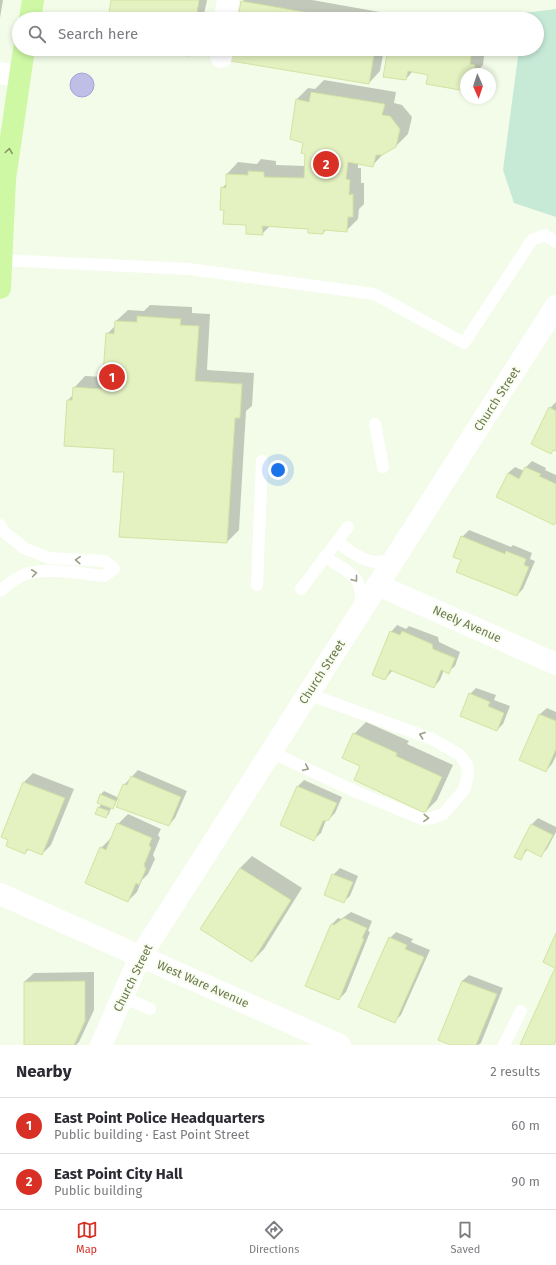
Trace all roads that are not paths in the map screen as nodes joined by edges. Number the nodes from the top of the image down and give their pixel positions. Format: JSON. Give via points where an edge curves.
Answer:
{"nodes":[{"id":1,"x":33,"y":0,"type":"edge"},
{"id":2,"x":228,"y":0,"type":"edge"},
{"id":3,"x":31,"y":12,"type":"edge"},
{"id":4,"x":227,"y":12,"type":"edge"},
{"id":5,"x":20,"y":56,"type":"edge"},
{"id":6,"x":10,"y":74,"type":"edge"},
{"id":7,"x":556,"y":242,"type":"edge"},
{"id":8,"x":1,"y":260,"type":"junction"},
{"id":9,"x":0,"y":288,"type":"edge"},
{"id":10,"x":556,"y":306,"type":"edge"},
{"id":11,"x":375,"y":424,"type":"dead end"},
{"id":12,"x":262,"y":461,"type":"dead end"},
{"id":13,"x":383,"y":467,"type":"dead end"},
{"id":14,"x":0,"y":526,"type":"edge"},
{"id":15,"x":348,"y":527,"type":"dead end"},
{"id":16,"x":337,"y":542,"type":"junction"},
{"id":17,"x":395,"y":557,"type":"junction"},
{"id":18,"x":325,"y":558,"type":"junction"},
{"id":19,"x":378,"y":584,"type":"junction"},
{"id":20,"x":257,"y":585,"type":"dead end"},
{"id":21,"x":301,"y":589,"type":"dead end"},
{"id":22,"x":0,"y":591,"type":"edge"},
{"id":23,"x":359,"y":614,"type":"junction"},
{"id":24,"x":556,"y":664,"type":"edge"},
{"id":25,"x":308,"y":694,"type":"junction"},
{"id":26,"x":271,"y":752,"type":"junction"},
{"id":27,"x":0,"y":894,"type":"edge"},
{"id":28,"x":140,"y":957,"type":"junction"},
{"id":29,"x":123,"y":997,"type":"junction"},
{"id":30,"x":150,"y":1009,"type":"dead end"},
{"id":31,"x":521,"y":1011,"type":"dead end"},
{"id":32,"x":101,"y":1045,"type":"edge"},
{"id":33,"x":340,"y":1045,"type":"edge"},
{"id":34,"x":504,"y":1045,"type":"edge"}],
"edges":[{"from":1,"to":3,"type":"main road"},
{"from":2,"to":4,"type":"street"},
{"from":5,"to":6,"type":"main road"},
{"from":8,"to":6,"type":"main road","one_way":true},
{"from":7,"to":8,"type":"lane","via":[[545,235],[532,240],[464,343],[374,294],[189,269]]},
{"from":8,"to":9,"type":"main road"},
{"from":10,"to":17,"type":"street","name":"Church Street"},
{"from":11,"to":13,"type":"lane"},
{"from":12,"to":20,"type":"lane"},
{"from":22,"to":14,"type":"lane","one_way":true,"via":[[27,574],[48,571],[104,576],[114,569],[105,561],[43,556],[24,548]]},
{"from":15,"to":16,"type":"lane"},
{"from":16,"to":17,"type":"lane","via":[[373,563]]},
{"from":16,"to":18,"type":"lane"},
{"from":17,"to":19,"type":"street","name":"Church Street"},
{"from":18,"to":21,"type":"lane"},
{"from":18,"to":23,"type":"lane","one_way":true,"via":[[355,576],[361,587]]},
{"from":19,"to":23,"type":"street","name":"Church Street"},
{"from":19,"to":24,"type":"street","name":"Neely Avenue"},
{"from":23,"to":25,"type":"street","name":"Church Street"},
{"from":25,"to":26,"type":"street","name":"Church Street"},
{"from":26,"to":25,"type":"lane","one_way":true,"via":[[422,819],[443,814],[464,790],[468,776],[467,765],[460,755],[432,739]]},
{"from":26,"to":28,"type":"street","name":"Church Street"},
{"from":27,"to":28,"type":"street","name":"West Ware Avenue"},
{"from":28,"to":29,"type":"street","name":"Church Street"},
{"from":28,"to":33,"type":"street","name":"West Ware Avenue"},
{"from":29,"to":30,"type":"lane"},
{"from":29,"to":32,"type":"street","name":"Church Street"},
{"from":31,"to":34,"type":"lane"}]}
